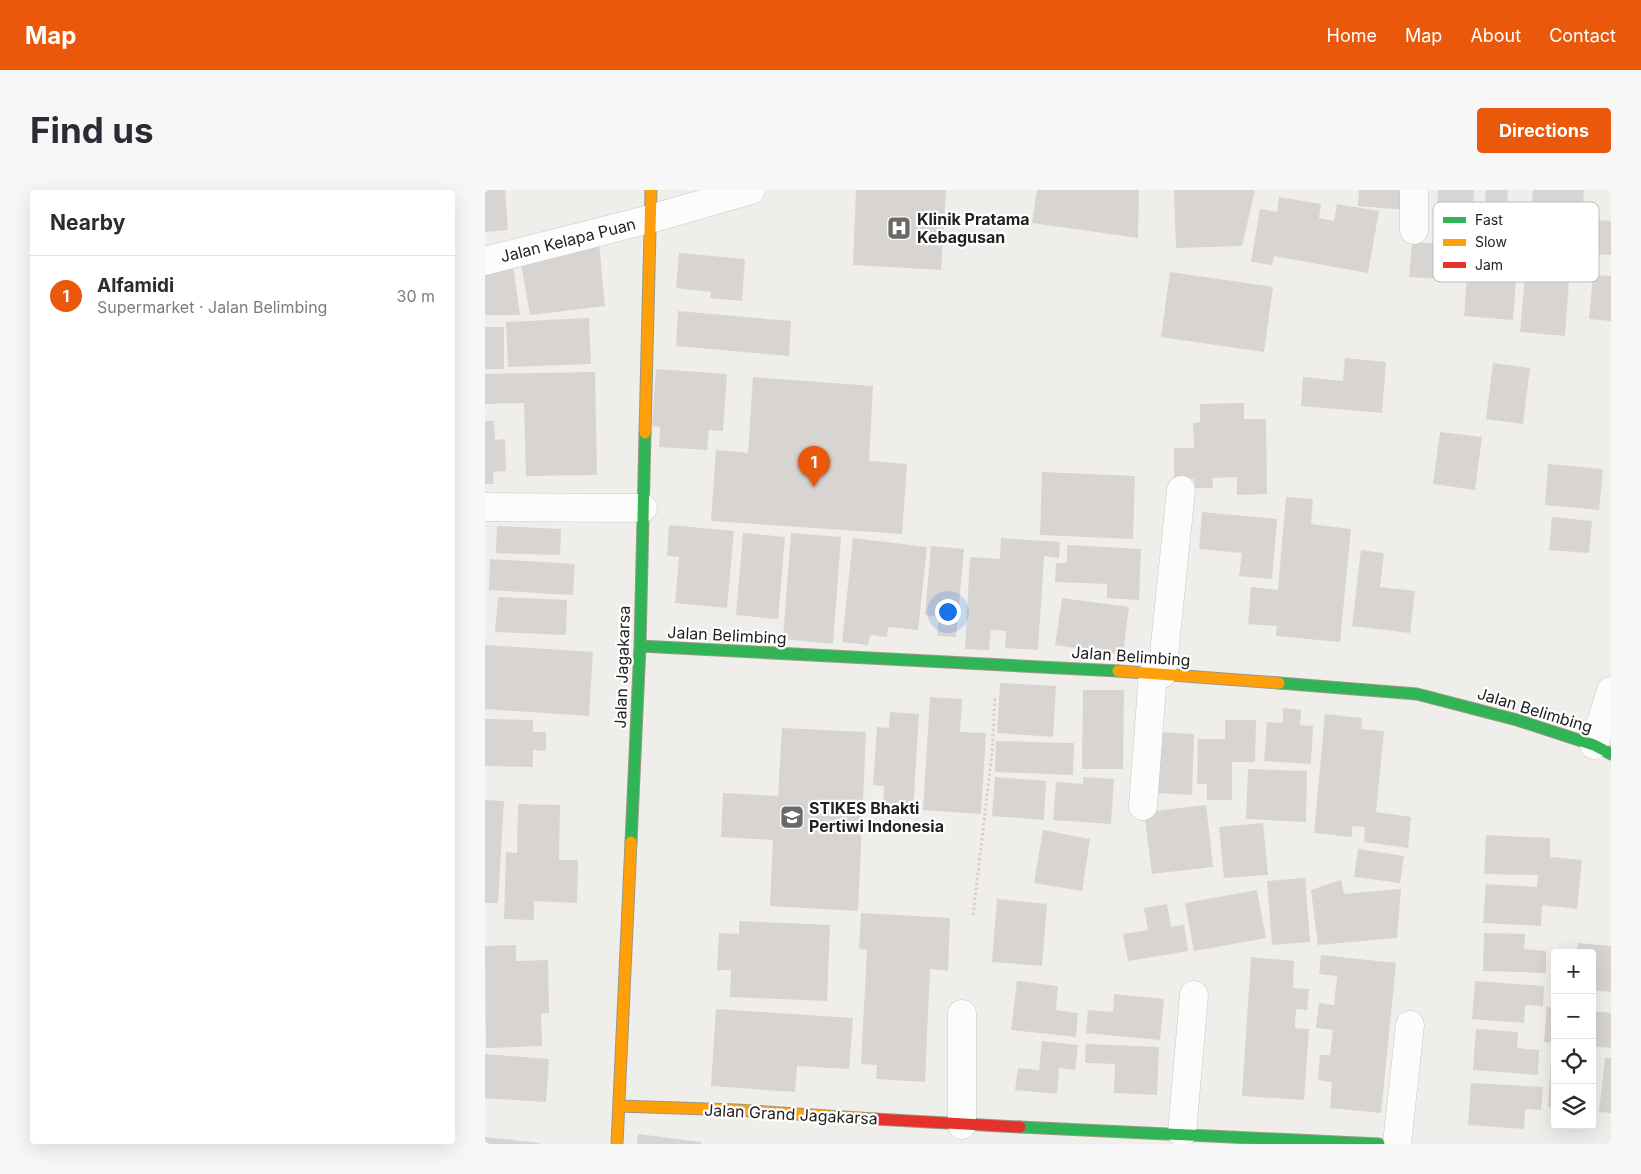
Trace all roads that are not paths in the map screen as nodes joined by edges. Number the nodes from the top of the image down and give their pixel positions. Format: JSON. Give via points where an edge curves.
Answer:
{"nodes":[{"id":1,"x":651,"y":190,"type":"edge"},
{"id":2,"x":751,"y":190,"type":"edge"},
{"id":3,"x":1414,"y":190,"type":"edge"},
{"id":4,"x":650,"y":219,"type":"junction"},
{"id":5,"x":1414,"y":230,"type":"dead end"},
{"id":6,"x":485,"y":260,"type":"edge"},
{"id":7,"x":1181,"y":490,"type":"dead end"},
{"id":8,"x":485,"y":507,"type":"edge"},
{"id":9,"x":643,"y":508,"type":"junction"},
{"id":10,"x":640,"y":646,"type":"junction"},
{"id":11,"x":1157,"y":674,"type":"junction"},
{"id":12,"x":1611,"y":691,"type":"edge"},
{"id":13,"x":1603,"y":750,"type":"edge"},
{"id":14,"x":1143,"y":806,"type":"dead end"},
{"id":15,"x":1194,"y":995,"type":"dead end"},
{"id":16,"x":962,"y":1014,"type":"dead end"},
{"id":17,"x":1410,"y":1025,"type":"dead end"},
{"id":18,"x":619,"y":1106,"type":"junction"},
{"id":19,"x":963,"y":1125,"type":"junction"},
{"id":20,"x":1182,"y":1133,"type":"junction"},
{"id":21,"x":617,"y":1144,"type":"edge"},
{"id":22,"x":1379,"y":1144,"type":"edge"},
{"id":23,"x":1397,"y":1144,"type":"edge"}],
"edges":[{"from":1,"to":4,"type":"street","name":"Jalan Jagakarsa"},
{"from":2,"to":4,"type":"street","name":"Jalan Kelapa Puan"},
{"from":3,"to":5,"type":"street"},
{"from":4,"to":6,"type":"street","name":"Jalan Kelapa Puan"},
{"from":4,"to":9,"type":"street","name":"Jalan Jagakarsa"},
{"from":7,"to":11,"type":"street"},
{"from":8,"to":9,"type":"street"},
{"from":9,"to":10,"type":"street","name":"Jalan Jagakarsa"},
{"from":10,"to":11,"type":"street","name":"Jalan Belimbing"},
{"from":10,"to":18,"type":"street","name":"Jalan Jagakarsa"},
{"from":11,"to":13,"type":"street","name":"Jalan Belimbing","via":[[1417,694],[1517,720]]},
{"from":11,"to":14,"type":"street"},
{"from":12,"to":13,"type":"street"},
{"from":15,"to":20,"type":"street"},
{"from":16,"to":19,"type":"street"},
{"from":17,"to":23,"type":"street"},
{"from":18,"to":19,"type":"street","name":"Jalan Grand Jagakarsa"},
{"from":18,"to":21,"type":"street","name":"Jalan Jagakarsa"},
{"from":19,"to":20,"type":"street","name":"Jalan Grand Jagakarsa"},
{"from":20,"to":22,"type":"street","name":"Jalan Grand Jagakarsa"}]}
